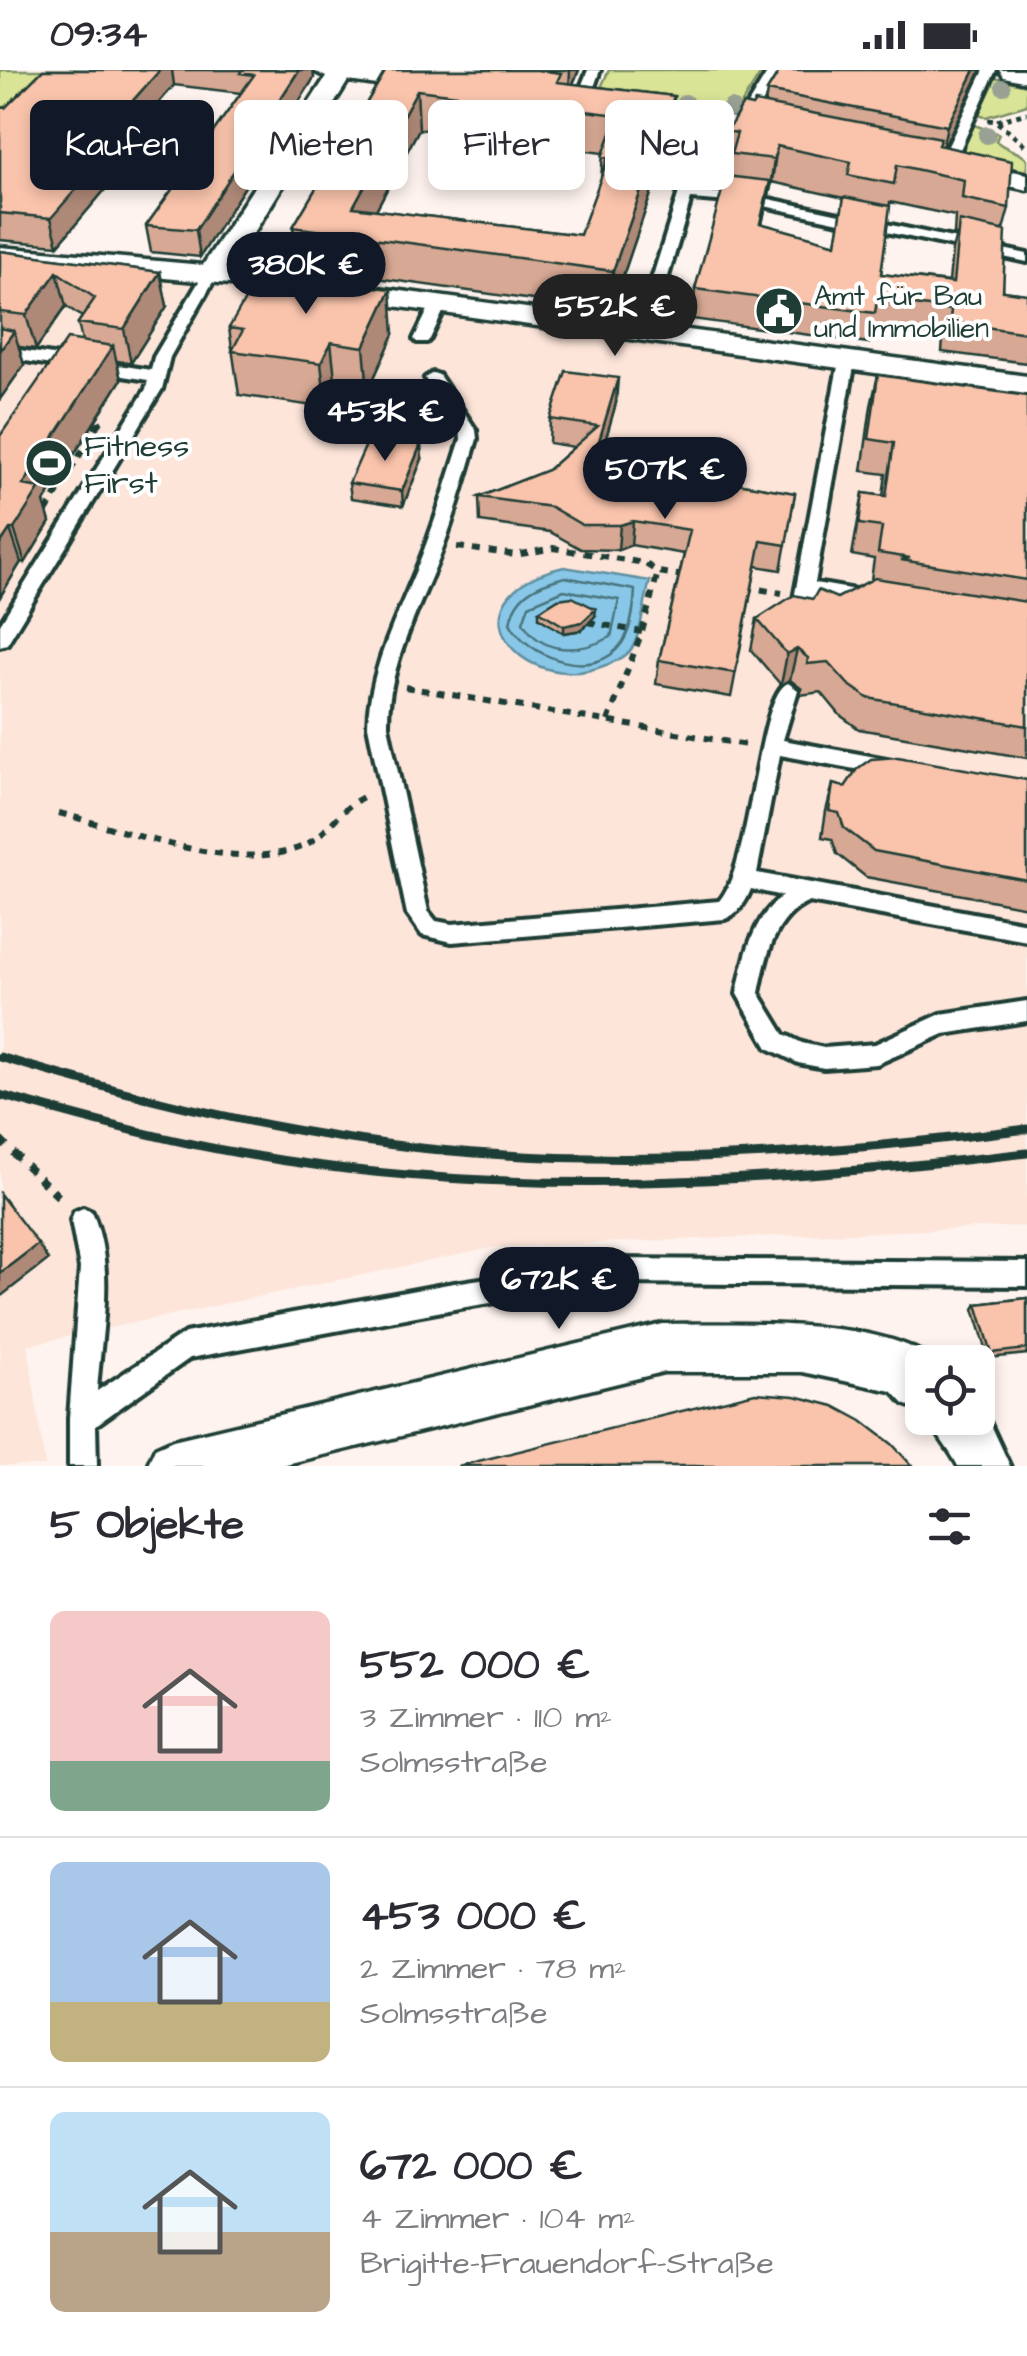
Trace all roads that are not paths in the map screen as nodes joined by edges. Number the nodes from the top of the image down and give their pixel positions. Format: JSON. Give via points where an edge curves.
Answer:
{"nodes":[{"id":1,"x":594,"y":70,"type":"edge"},
{"id":2,"x":776,"y":70,"type":"edge"},
{"id":3,"x":990,"y":70,"type":"edge"},
{"id":4,"x":1016,"y":70,"type":"edge"},
{"id":5,"x":336,"y":71,"type":"edge"},
{"id":6,"x":1027,"y":72,"type":"edge"},
{"id":7,"x":462,"y":90,"type":"edge"},
{"id":8,"x":573,"y":100,"type":"edge"},
{"id":9,"x":734,"y":125,"type":"edge"},
{"id":10,"x":742,"y":126,"type":"junction"},
{"id":11,"x":813,"y":138,"type":"edge"},
{"id":12,"x":937,"y":163,"type":"joint"},
{"id":13,"x":1027,"y":182,"type":"edge"},
{"id":14,"x":686,"y":190,"type":"edge"},
{"id":15,"x":685,"y":194,"type":"junction"},
{"id":16,"x":0,"y":255,"type":"edge"},
{"id":17,"x":1027,"y":258,"type":"edge"},
{"id":18,"x":211,"y":273,"type":"junction"},
{"id":19,"x":439,"y":304,"type":"junction"},
{"id":20,"x":643,"y":334,"type":"junction"},
{"id":21,"x":422,"y":339,"type":"dead end"},
{"id":22,"x":0,"y":352,"type":"edge"},
{"id":23,"x":847,"y":362,"type":"junction"},
{"id":24,"x":158,"y":376,"type":"junction"},
{"id":25,"x":433,"y":378,"type":"dead end"},
{"id":26,"x":1027,"y":385,"type":"edge"},
{"id":27,"x":804,"y":592,"type":"junction"},
{"id":28,"x":879,"y":600,"type":"edge"},
{"id":29,"x":799,"y":621,"type":"edge"},
{"id":30,"x":0,"y":639,"type":"edge"},
{"id":31,"x":788,"y":690,"type":"edge"},
{"id":32,"x":772,"y":747,"type":"junction"},
{"id":33,"x":909,"y":771,"type":"edge"},
{"id":34,"x":745,"y":879,"type":"junction"},
{"id":35,"x":808,"y":893,"type":"junction"},
{"id":36,"x":1027,"y":932,"type":"edge"},
{"id":37,"x":1027,"y":1011,"type":"edge"},
{"id":38,"x":83,"y":1220,"type":"road end"},
{"id":39,"x":1027,"y":1274,"type":"edge"},
{"id":40,"x":905,"y":1368,"type":"edge"},
{"id":41,"x":82,"y":1418,"type":"junction"},
{"id":42,"x":969,"y":1435,"type":"edge"},
{"id":43,"x":83,"y":1466,"type":"edge"},
{"id":44,"x":173,"y":1466,"type":"edge"},
{"id":45,"x":984,"y":1466,"type":"edge"}],
"edges":[{"from":1,"to":8,"type":"lane"},
{"from":2,"to":10,"type":"lane"},
{"from":3,"to":12,"type":"lane"},
{"from":4,"to":6,"type":"street"},
{"from":5,"to":7,"type":"street"},
{"from":5,"to":18,"type":"street"},
{"from":9,"to":10,"type":"street"},
{"from":10,"to":11,"type":"street"},
{"from":12,"to":13,"type":"street"},
{"from":14,"to":15,"type":"lane"},
{"from":15,"to":17,"type":"lane","via":[[755,200]]},
{"from":15,"to":20,"type":"lane"},
{"from":16,"to":18,"type":"street"},
{"from":18,"to":19,"type":"street"},
{"from":18,"to":24,"type":"lane","via":[[162,357]]},
{"from":19,"to":20,"type":"street"},
{"from":19,"to":21,"type":"lane"},
{"from":20,"to":23,"type":"street"},
{"from":22,"to":24,"type":"lane"},
{"from":23,"to":26,"type":"street"},
{"from":23,"to":27,"type":"lane"},
{"from":24,"to":30,"type":"lane"},
{"from":25,"to":34,"type":"lane","via":[[469,439],[384,683],[378,726],[418,914],[430,928],[452,932],[698,915],[725,910]]},
{"from":27,"to":28,"type":"lane"},
{"from":27,"to":29,"type":"lane"},
{"from":31,"to":32,"type":"lane"},
{"from":32,"to":33,"type":"lane"},
{"from":32,"to":34,"type":"lane"},
{"from":34,"to":35,"type":"lane"},
{"from":35,"to":36,"type":"lane"},
{"from":35,"to":37,"type":"lane","via":[[779,908],[754,960],[748,994],[776,1041],[798,1054],[877,1054],[942,1024]]},
{"from":38,"to":41,"type":"lane","via":[[93,1268]]},
{"from":39,"to":41,"type":"lane","via":[[594,1274],[448,1296],[186,1346]]},
{"from":40,"to":44,"type":"street","via":[[802,1348],[664,1348]]},
{"from":41,"to":43,"type":"lane"},
{"from":42,"to":45,"type":"street"}]}
